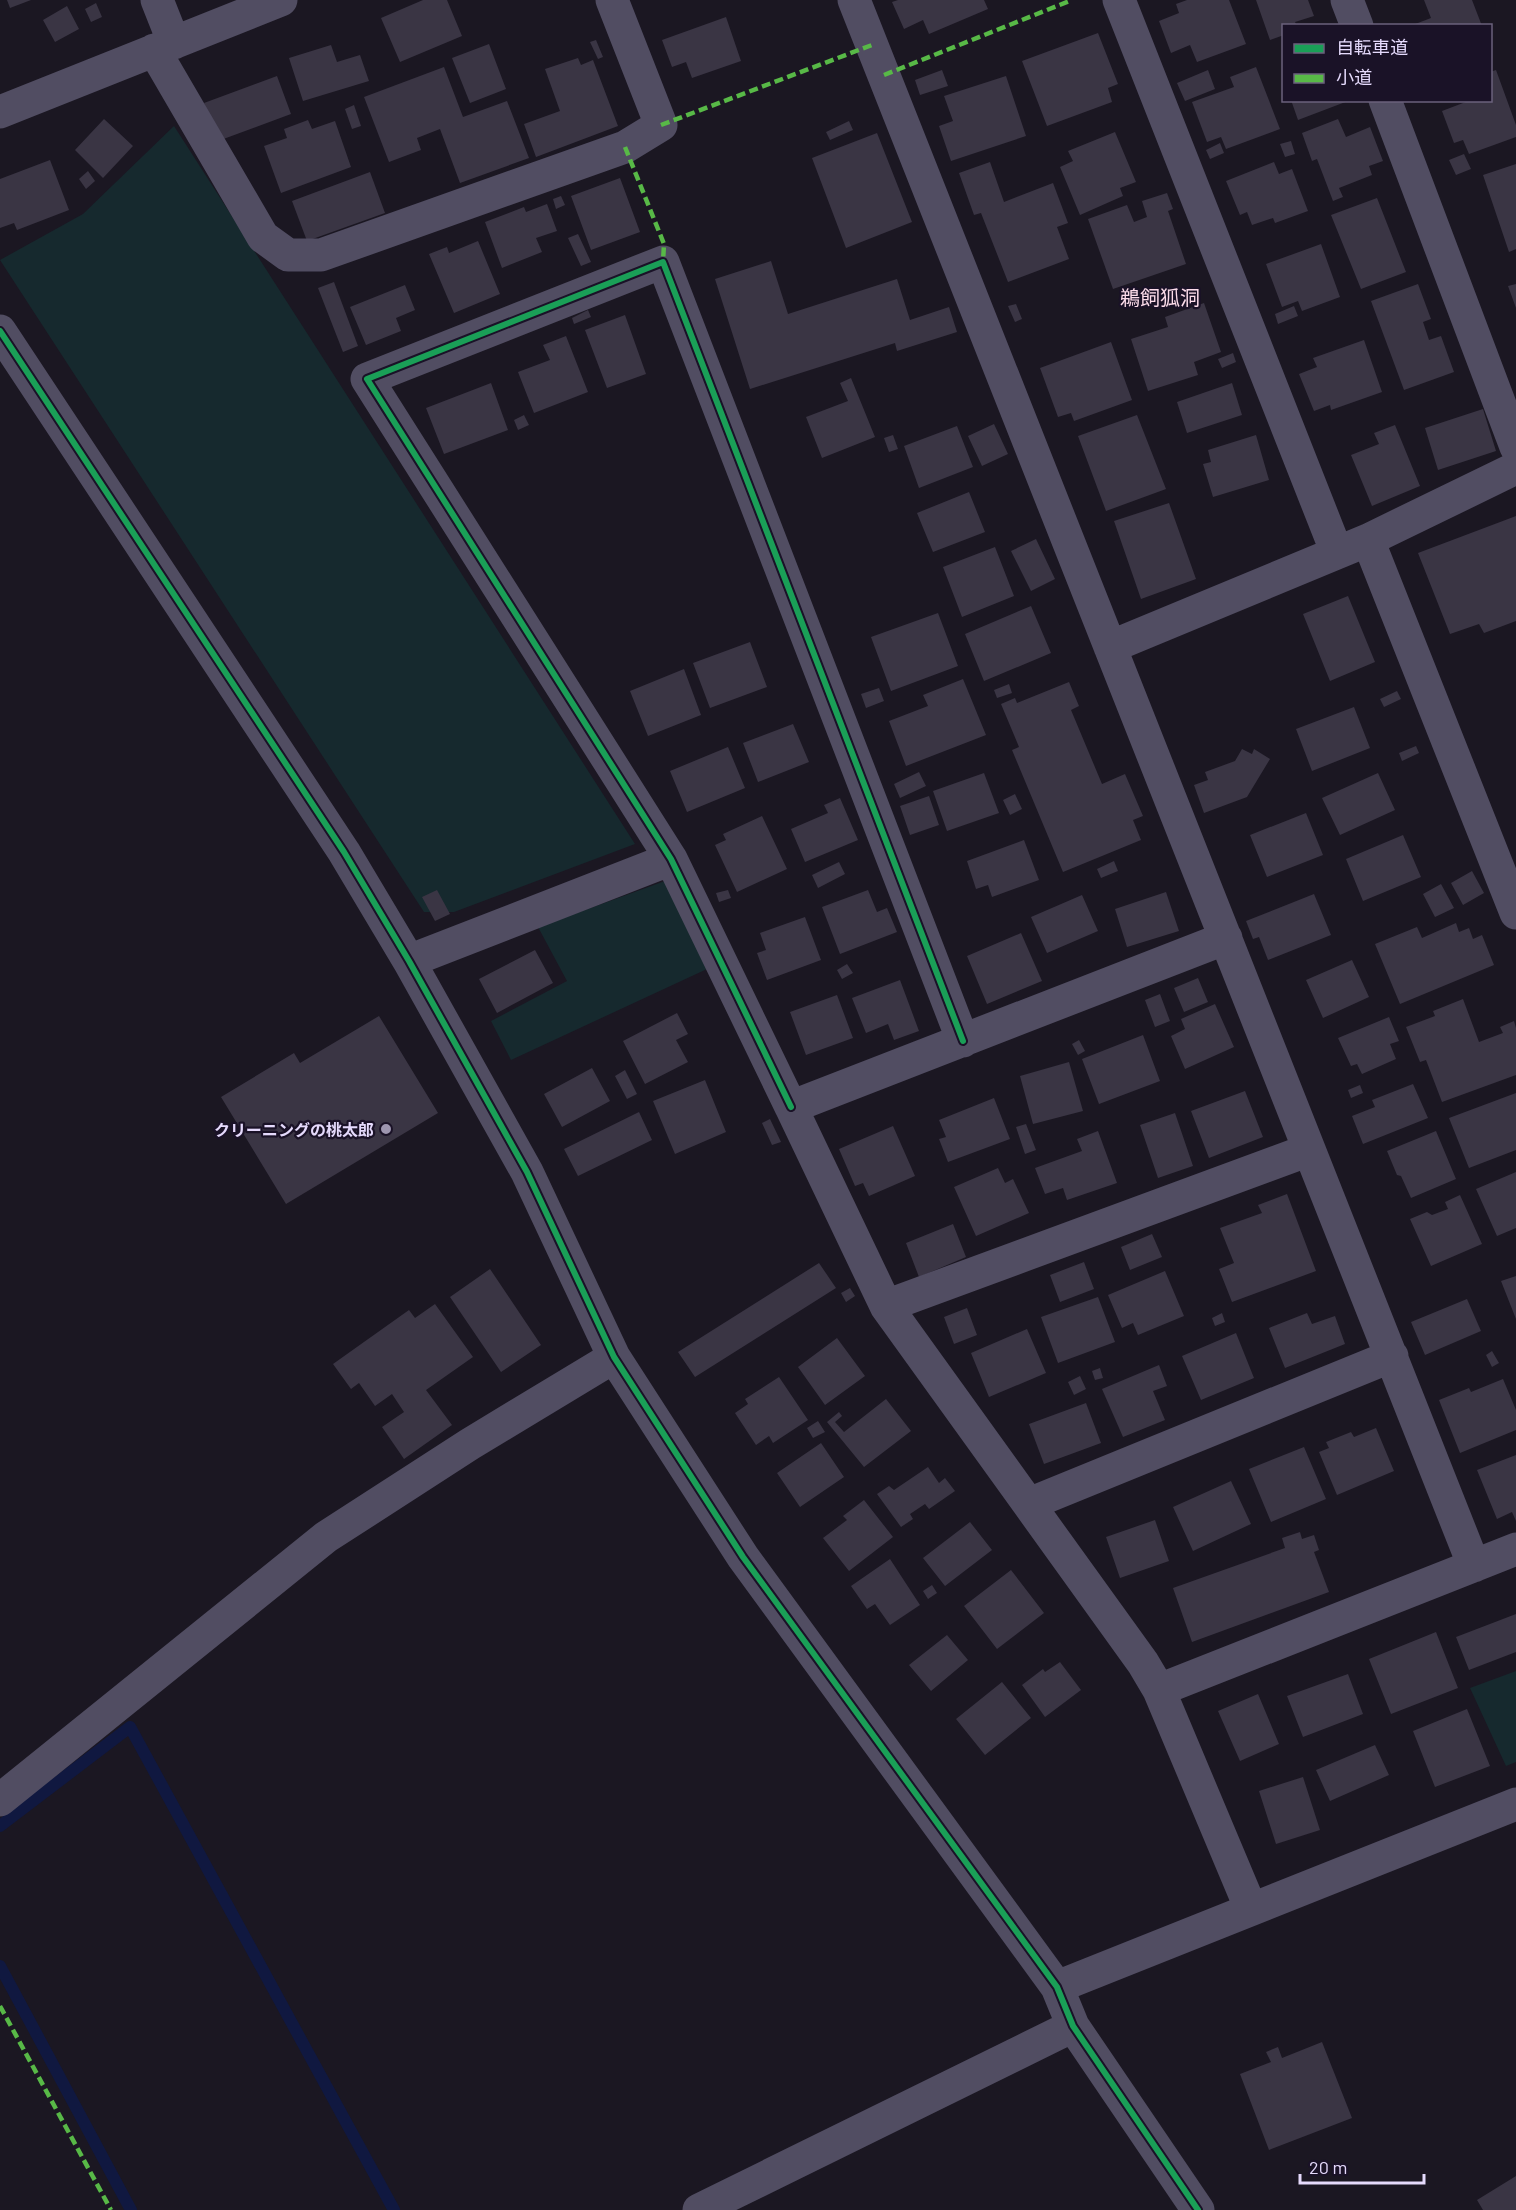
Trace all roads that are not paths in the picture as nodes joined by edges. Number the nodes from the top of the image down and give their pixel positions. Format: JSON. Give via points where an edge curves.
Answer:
{"nodes":[{"id":1,"x":157,"y":0,"type":"edge"},
{"id":2,"x":281,"y":0,"type":"edge"},
{"id":3,"x":612,"y":0,"type":"edge"},
{"id":4,"x":854,"y":0,"type":"edge"},
{"id":5,"x":1119,"y":0,"type":"edge"},
{"id":6,"x":1347,"y":0,"type":"edge"},
{"id":7,"x":1356,"y":24,"type":"edge"},
{"id":8,"x":164,"y":47,"type":"junction"},
{"id":9,"x":1386,"y":102,"type":"edge"},
{"id":10,"x":0,"y":112,"type":"edge"},
{"id":11,"x":0,"y":331,"type":"edge"},
{"id":12,"x":1516,"y":447,"type":"edge"},
{"id":13,"x":1516,"y":468,"type":"edge"},
{"id":14,"x":1368,"y":540,"type":"junction"},
{"id":15,"x":1337,"y":553,"type":"junction"},
{"id":16,"x":1110,"y":647,"type":"junction"},
{"id":17,"x":671,"y":860,"type":"junction"},
{"id":18,"x":1515,"y":907,"type":"edge"},
{"id":19,"x":1226,"y":938,"type":"junction"},
{"id":20,"x":409,"y":961,"type":"junction"},
{"id":21,"x":963,"y":1041,"type":"junction"},
{"id":22,"x":791,"y":1107,"type":"junction"},
{"id":23,"x":1309,"y":1150,"type":"junction"},
{"id":24,"x":886,"y":1306,"type":"junction"},
{"id":25,"x":1392,"y":1356,"type":"junction"},
{"id":26,"x":614,"y":1357,"type":"junction"},
{"id":27,"x":1029,"y":1504,"type":"junction"},
{"id":28,"x":1516,"y":1549,"type":"edge"},
{"id":29,"x":1474,"y":1566,"type":"junction"},
{"id":30,"x":1159,"y":1690,"type":"junction"},
{"id":31,"x":0,"y":1800,"type":"edge"},
{"id":32,"x":1516,"y":1804,"type":"edge"},
{"id":33,"x":1251,"y":1909,"type":"junction"},
{"id":34,"x":1057,"y":1987,"type":"junction"},
{"id":35,"x":1073,"y":2026,"type":"junction"},
{"id":36,"x":699,"y":2210,"type":"edge"},
{"id":37,"x":1198,"y":2210,"type":"edge"}],
"edges":[{"from":1,"to":8,"type":"street"},
{"from":2,"to":8,"type":"street"},
{"from":3,"to":8,"type":"street","via":[[661,125],[625,147],[321,255],[288,255],[263,237]]},
{"from":4,"to":16,"type":"street"},
{"from":5,"to":15,"type":"street"},
{"from":6,"to":7,"type":"street"},
{"from":8,"to":10,"type":"street"},
{"from":9,"to":12,"type":"street"},
{"from":11,"to":20,"type":"street","via":[[344,852]]},
{"from":13,"to":14,"type":"street"},
{"from":14,"to":15,"type":"street"},
{"from":14,"to":18,"type":"street"},
{"from":15,"to":16,"type":"street"},
{"from":16,"to":19,"type":"street"},
{"from":17,"to":20,"type":"street"},
{"from":17,"to":21,"type":"street","via":[[367,379],[663,262]]},
{"from":17,"to":22,"type":"street"},
{"from":19,"to":21,"type":"street"},
{"from":19,"to":23,"type":"street"},
{"from":20,"to":26,"type":"street","via":[[527,1172]]},
{"from":21,"to":22,"type":"street"},
{"from":22,"to":24,"type":"street"},
{"from":23,"to":24,"type":"street"},
{"from":23,"to":25,"type":"street"},
{"from":24,"to":27,"type":"street"},
{"from":25,"to":27,"type":"street"},
{"from":25,"to":29,"type":"street"},
{"from":26,"to":31,"type":"street","via":[[326,1537]]},
{"from":26,"to":34,"type":"street","via":[[743,1557]]},
{"from":27,"to":30,"type":"street"},
{"from":28,"to":29,"type":"street"},
{"from":29,"to":30,"type":"street"},
{"from":30,"to":33,"type":"street"},
{"from":32,"to":33,"type":"street"},
{"from":33,"to":34,"type":"street"},
{"from":34,"to":35,"type":"street"},
{"from":35,"to":36,"type":"street"},
{"from":35,"to":37,"type":"street"}]}
